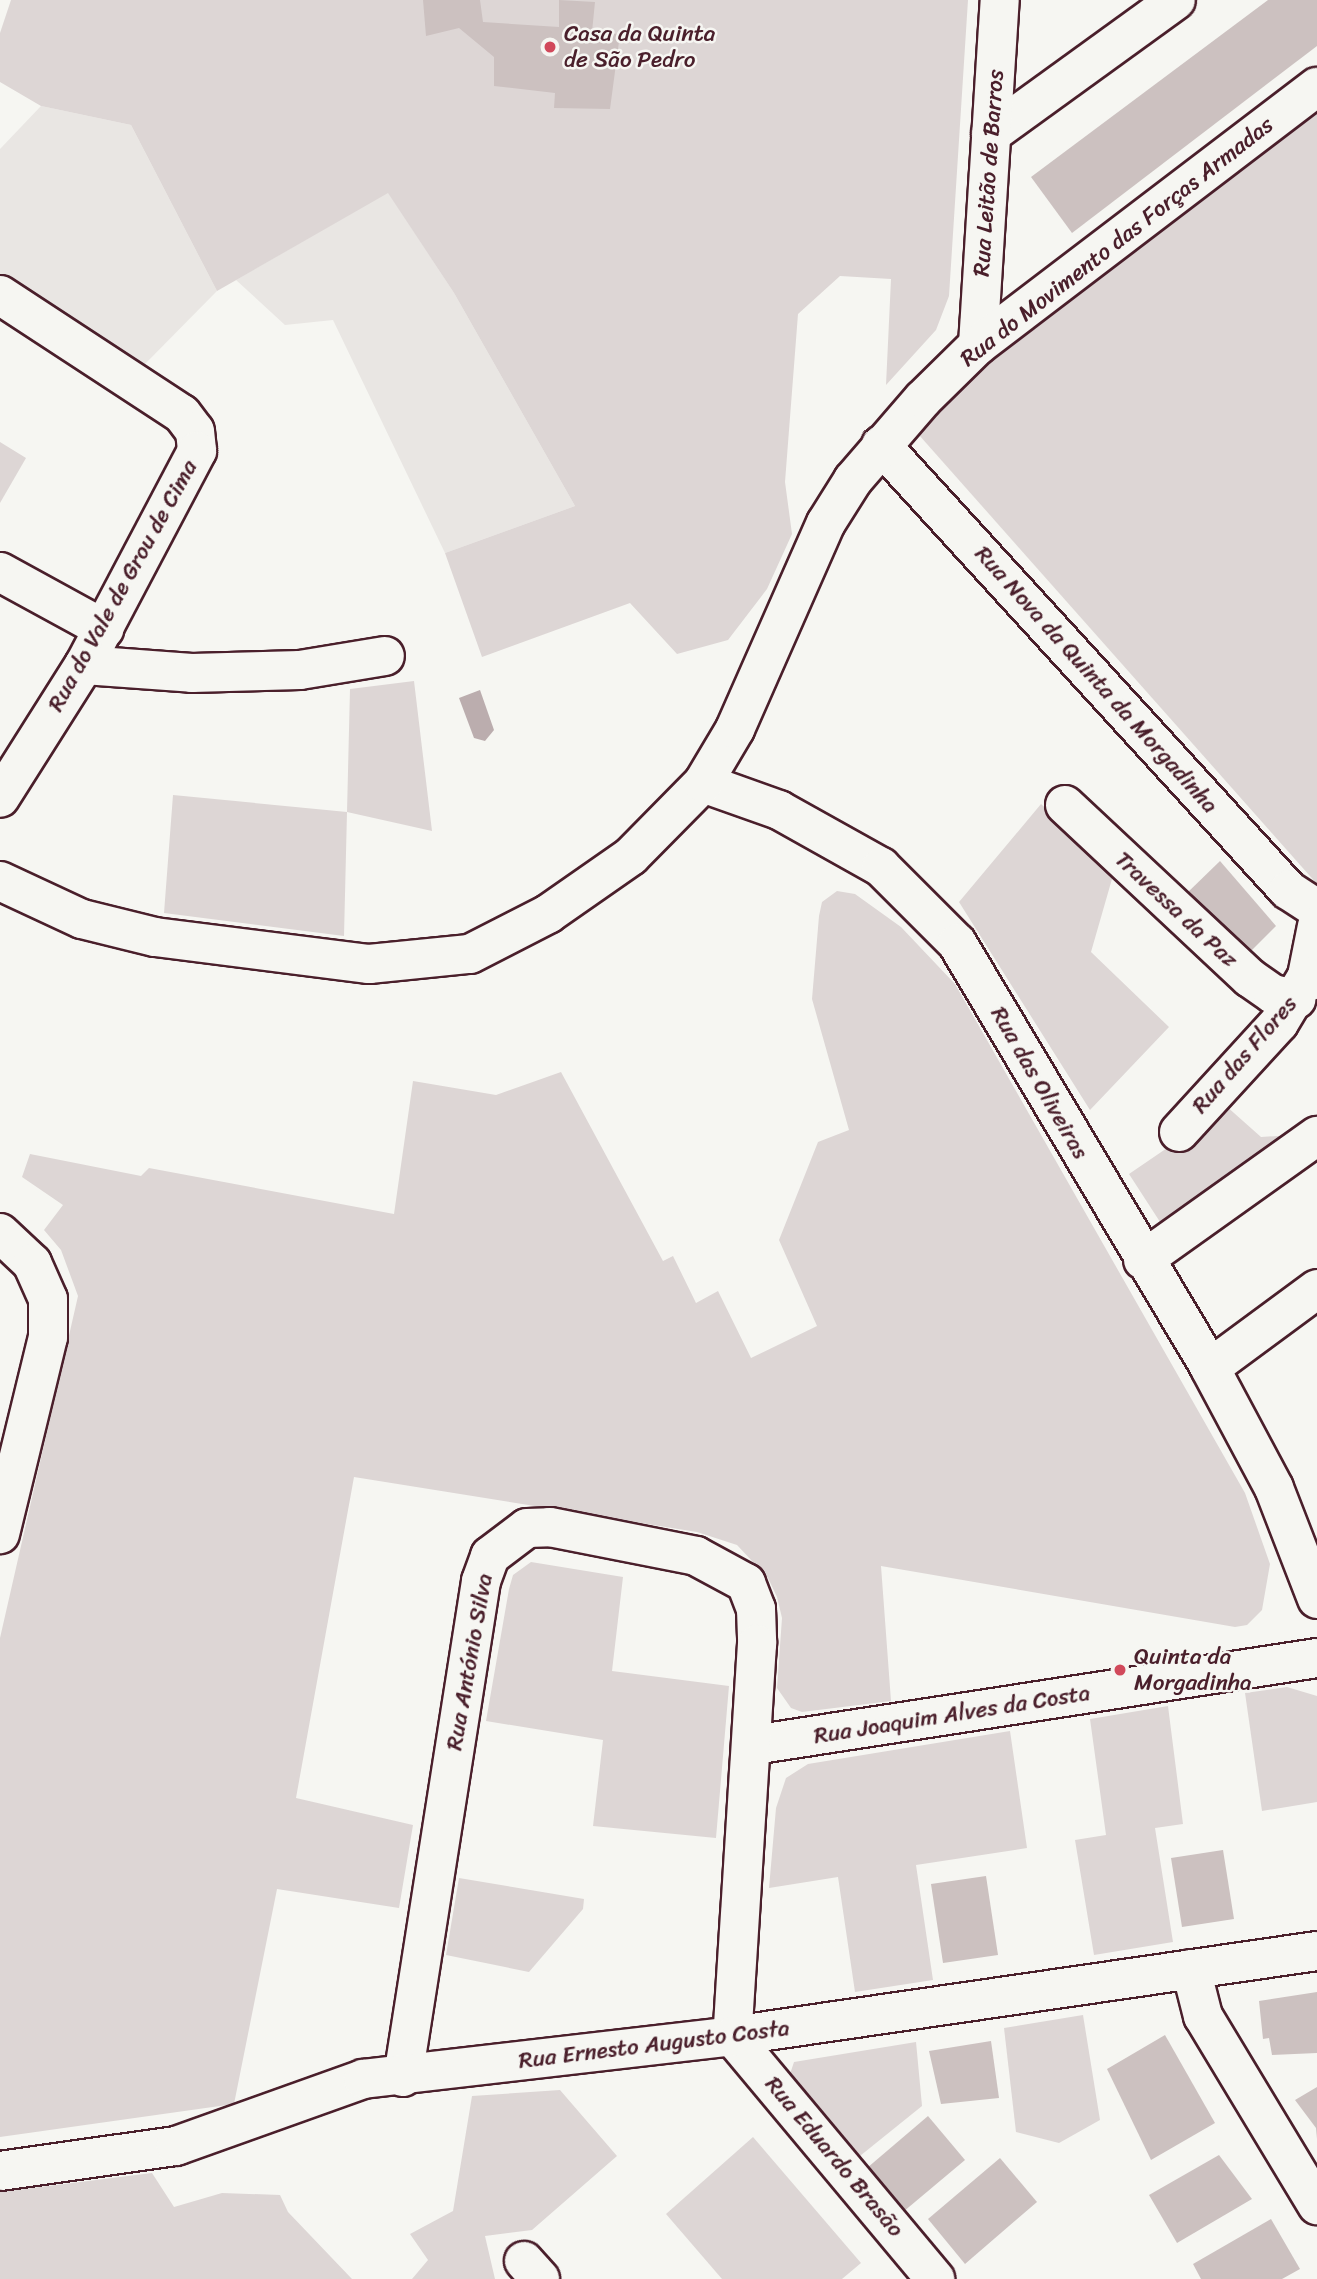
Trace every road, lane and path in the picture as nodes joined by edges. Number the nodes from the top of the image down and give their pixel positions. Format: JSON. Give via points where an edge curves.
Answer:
{"nodes":[{"id":1,"x":1000,"y":0,"type":"edge"},
{"id":2,"x":1176,"y":0,"type":"edge"},
{"id":3,"x":1317,"y":87,"type":"edge"},
{"id":4,"x":991,"y":134,"type":"junction"},
{"id":5,"x":0,"y":295,"type":"edge"},
{"id":6,"x":978,"y":345,"type":"junction"},
{"id":7,"x":881,"y":445,"type":"junction"},
{"id":8,"x":0,"y":572,"type":"edge"},
{"id":9,"x":104,"y":629,"type":"junction"},
{"id":10,"x":385,"y":656,"type":"dead end"},
{"id":11,"x":84,"y":665,"type":"junction"},
{"id":12,"x":703,"y":783,"type":"junction"},
{"id":13,"x":0,"y":799,"type":"edge"},
{"id":14,"x":1065,"y":806,"type":"dead end"},
{"id":15,"x":0,"y":881,"type":"edge"},
{"id":16,"x":1317,"y":909,"type":"edge"},
{"id":17,"x":1317,"y":926,"type":"edge"},
{"id":18,"x":1307,"y":985,"type":"edge"},
{"id":19,"x":1179,"y":1132,"type":"dead end"},
{"id":20,"x":1317,"y":1136,"type":"edge"},
{"id":21,"x":0,"y":1233,"type":"edge"},
{"id":22,"x":1143,"y":1260,"type":"junction"},
{"id":23,"x":1317,"y":1289,"type":"edge"},
{"id":24,"x":1210,"y":1368,"type":"junction"},
{"id":25,"x":6,"y":1486,"type":"edge"},
{"id":26,"x":1274,"y":1488,"type":"junction"},
{"id":27,"x":0,"y":1534,"type":"edge"},
{"id":28,"x":1317,"y":1539,"type":"edge"},
{"id":29,"x":1317,"y":1599,"type":"edge"},
{"id":30,"x":1317,"y":1658,"type":"edge"},
{"id":31,"x":753,"y":1745,"type":"junction"},
{"id":32,"x":1317,"y":1951,"type":"edge"},
{"id":33,"x":1191,"y":1969,"type":"junction"},
{"id":34,"x":732,"y":2036,"type":"junction"},
{"id":35,"x":403,"y":2077,"type":"junction"},
{"id":36,"x":0,"y":2171,"type":"edge"},
{"id":37,"x":1317,"y":2205,"type":"edge"},
{"id":38,"x":935,"y":2279,"type":"edge"}],
"edges":[{"from":1,"to":4,"type":"street","name":"Rua Leitão de Barros"},
{"from":2,"to":4,"type":"street"},
{"from":3,"to":6,"type":"street","name":"Rua do Movimento das Forças Armadas"},
{"from":4,"to":6,"type":"street","name":"Rua Leitão de Barros"},
{"from":5,"to":9,"type":"street","name":"Rua do Vale de Grou de Cima","via":[[182,414],[195,431],[191,471]]},
{"from":6,"to":7,"type":"street","name":"Rua do Movimento das Forças Armadas"},
{"from":7,"to":12,"type":"street","name":"Rua do Movimento das Forças Armadas","via":[[826,523],[735,730]]},
{"from":7,"to":16,"type":"street","name":"Rua Nova da Quinta da Morgadinha","via":[[1289,890]]},
{"from":8,"to":9,"type":"street"},
{"from":9,"to":11,"type":"street","name":"Rua do Vale de Grou de Cima"},
{"from":10,"to":11,"type":"street","via":[[300,670],[205,673]]},
{"from":11,"to":13,"type":"street","name":"Rua do Vale de Grou de Cima"},
{"from":12,"to":15,"type":"street","name":"Rua do Movimento das Forças Armadas","via":[[631,856],[548,914],[470,954],[423,962],[316,960],[155,937],[82,919]]},
{"from":12,"to":22,"type":"street","name":"Rua das Oliveiras","via":[[779,810],[881,867],[957,943]]},
{"from":14,"to":18,"type":"street","name":"Travessa da Paz","via":[[1250,978],[1273,994]]},
{"from":17,"to":18,"type":"street"},
{"from":18,"to":19,"type":"street","name":"Rua das Flores"},
{"from":20,"to":22,"type":"street"},
{"from":21,"to":25,"type":"street","via":[[32,1263],[48,1299],[48,1336]]},
{"from":22,"to":24,"type":"street","name":"Rua das Oliveiras"},
{"from":23,"to":24,"type":"street"},
{"from":24,"to":26,"type":"street","name":"Rua das Oliveiras"},
{"from":25,"to":27,"type":"street"},
{"from":26,"to":28,"type":"street","name":"Rua das Oliveiras"},
{"from":26,"to":29,"type":"street","name":"Rua das Oliveiras"},
{"from":30,"to":31,"type":"street","name":"Rua Joaquim Alves da Costa"},
{"from":31,"to":34,"type":"street","name":"Rua António Silva"},
{"from":31,"to":35,"type":"street","name":"Rua António Silva","via":[[756,1609],[746,1583],[696,1556],[550,1527],[527,1528],[507,1539],[490,1556],[481,1581]]},
{"from":32,"to":33,"type":"street","name":"Rua Ernesto Augusto Costa"},
{"from":33,"to":34,"type":"street","name":"Rua Ernesto Augusto Costa"},
{"from":33,"to":37,"type":"street","via":[[1203,2016]]},
{"from":34,"to":35,"type":"street","name":"Rua Ernesto Augusto Costa"},
{"from":34,"to":38,"type":"street","name":"Rua Eduardo Brasão"},
{"from":35,"to":36,"type":"street","name":"Rua Ernesto Augusto Costa","via":[[363,2079],[176,2146]]}]}
